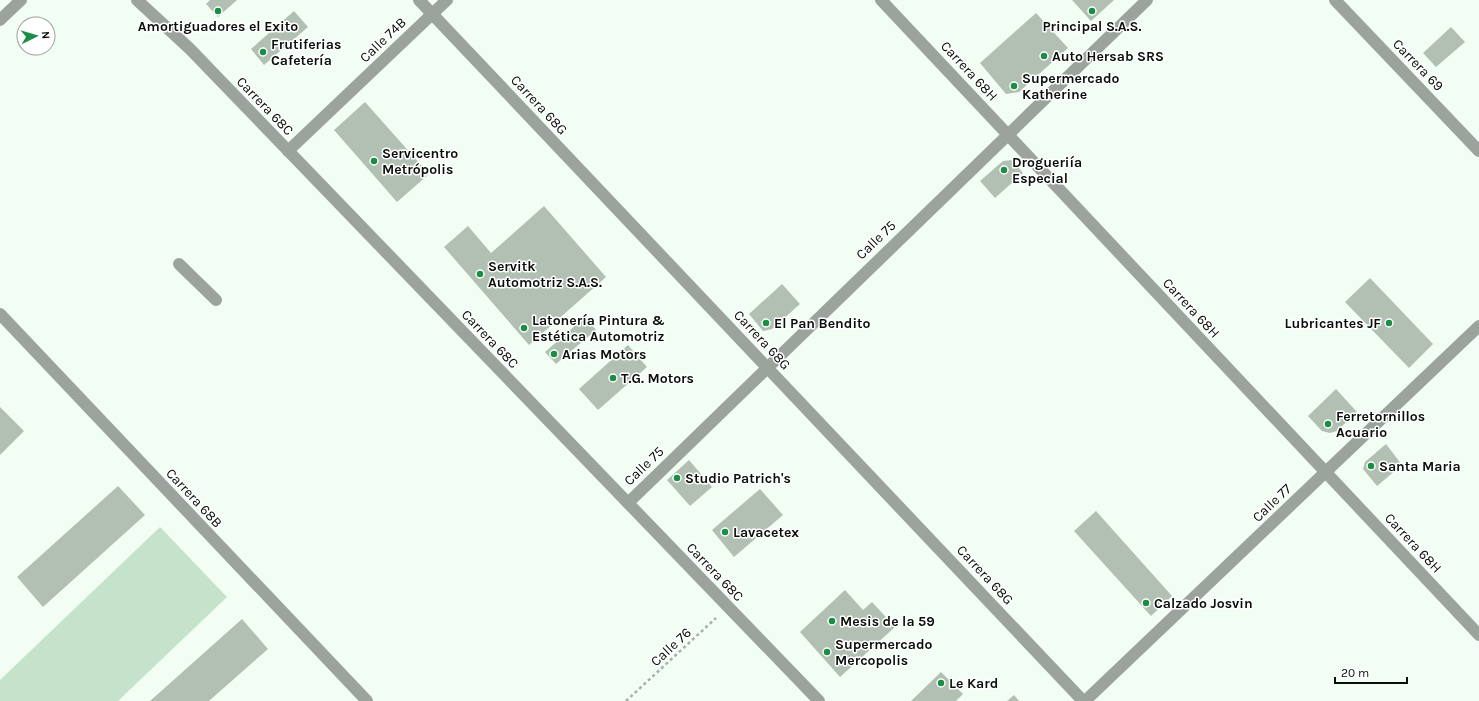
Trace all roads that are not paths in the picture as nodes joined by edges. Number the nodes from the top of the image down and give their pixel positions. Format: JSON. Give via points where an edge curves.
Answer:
{"nodes":[{"id":1,"x":21,"y":0,"type":"edge"},
{"id":2,"x":137,"y":0,"type":"edge"},
{"id":3,"x":419,"y":0,"type":"edge"},
{"id":4,"x":447,"y":0,"type":"edge"},
{"id":5,"x":882,"y":0,"type":"edge"},
{"id":6,"x":1146,"y":0,"type":"edge"},
{"id":7,"x":1335,"y":0,"type":"edge"},
{"id":8,"x":432,"y":14,"type":"junction"},
{"id":9,"x":0,"y":20,"type":"edge"},
{"id":10,"x":1007,"y":134,"type":"junction"},
{"id":11,"x":288,"y":151,"type":"junction"},
{"id":12,"x":1479,"y":151,"type":"edge"},
{"id":13,"x":179,"y":264,"type":"dead end"},
{"id":14,"x":216,"y":300,"type":"dead end"},
{"id":15,"x":0,"y":314,"type":"edge"},
{"id":16,"x":1479,"y":326,"type":"edge"},
{"id":17,"x":767,"y":367,"type":"junction"},
{"id":18,"x":1325,"y":472,"type":"junction"},
{"id":19,"x":628,"y":503,"type":"junction"},
{"id":20,"x":1479,"y":635,"type":"edge"},
{"id":21,"x":367,"y":701,"type":"edge"},
{"id":22,"x":819,"y":701,"type":"edge"},
{"id":23,"x":1084,"y":701,"type":"edge"}],
"edges":[{"from":1,"to":9,"type":"street"},
{"from":2,"to":11,"type":"street","name":"Carrera 68C","via":[[190,49]]},
{"from":3,"to":8,"type":"street","name":"Carrera 68G"},
{"from":4,"to":8,"type":"street","name":"Calle 74B"},
{"from":5,"to":10,"type":"street","name":"Carrera 68H"},
{"from":6,"to":10,"type":"street","name":"Calle 75"},
{"from":7,"to":12,"type":"street","name":"Carrera 69"},
{"from":8,"to":11,"type":"street","name":"Calle 74B"},
{"from":8,"to":17,"type":"street","name":"Carrera 68G"},
{"from":10,"to":17,"type":"street","name":"Calle 75"},
{"from":10,"to":18,"type":"street","name":"Carrera 68H"},
{"from":11,"to":19,"type":"street","name":"Carrera 68C"},
{"from":13,"to":14,"type":"street"},
{"from":15,"to":21,"type":"street","name":"Carrera 68B"},
{"from":16,"to":18,"type":"street","name":"Calle 77"},
{"from":17,"to":19,"type":"street","name":"Calle 75"},
{"from":17,"to":23,"type":"street","name":"Carrera 68G"},
{"from":18,"to":20,"type":"street","name":"Carrera 68H"},
{"from":18,"to":23,"type":"street","name":"Calle 77"},
{"from":19,"to":22,"type":"street","name":"Carrera 68C"}]}
